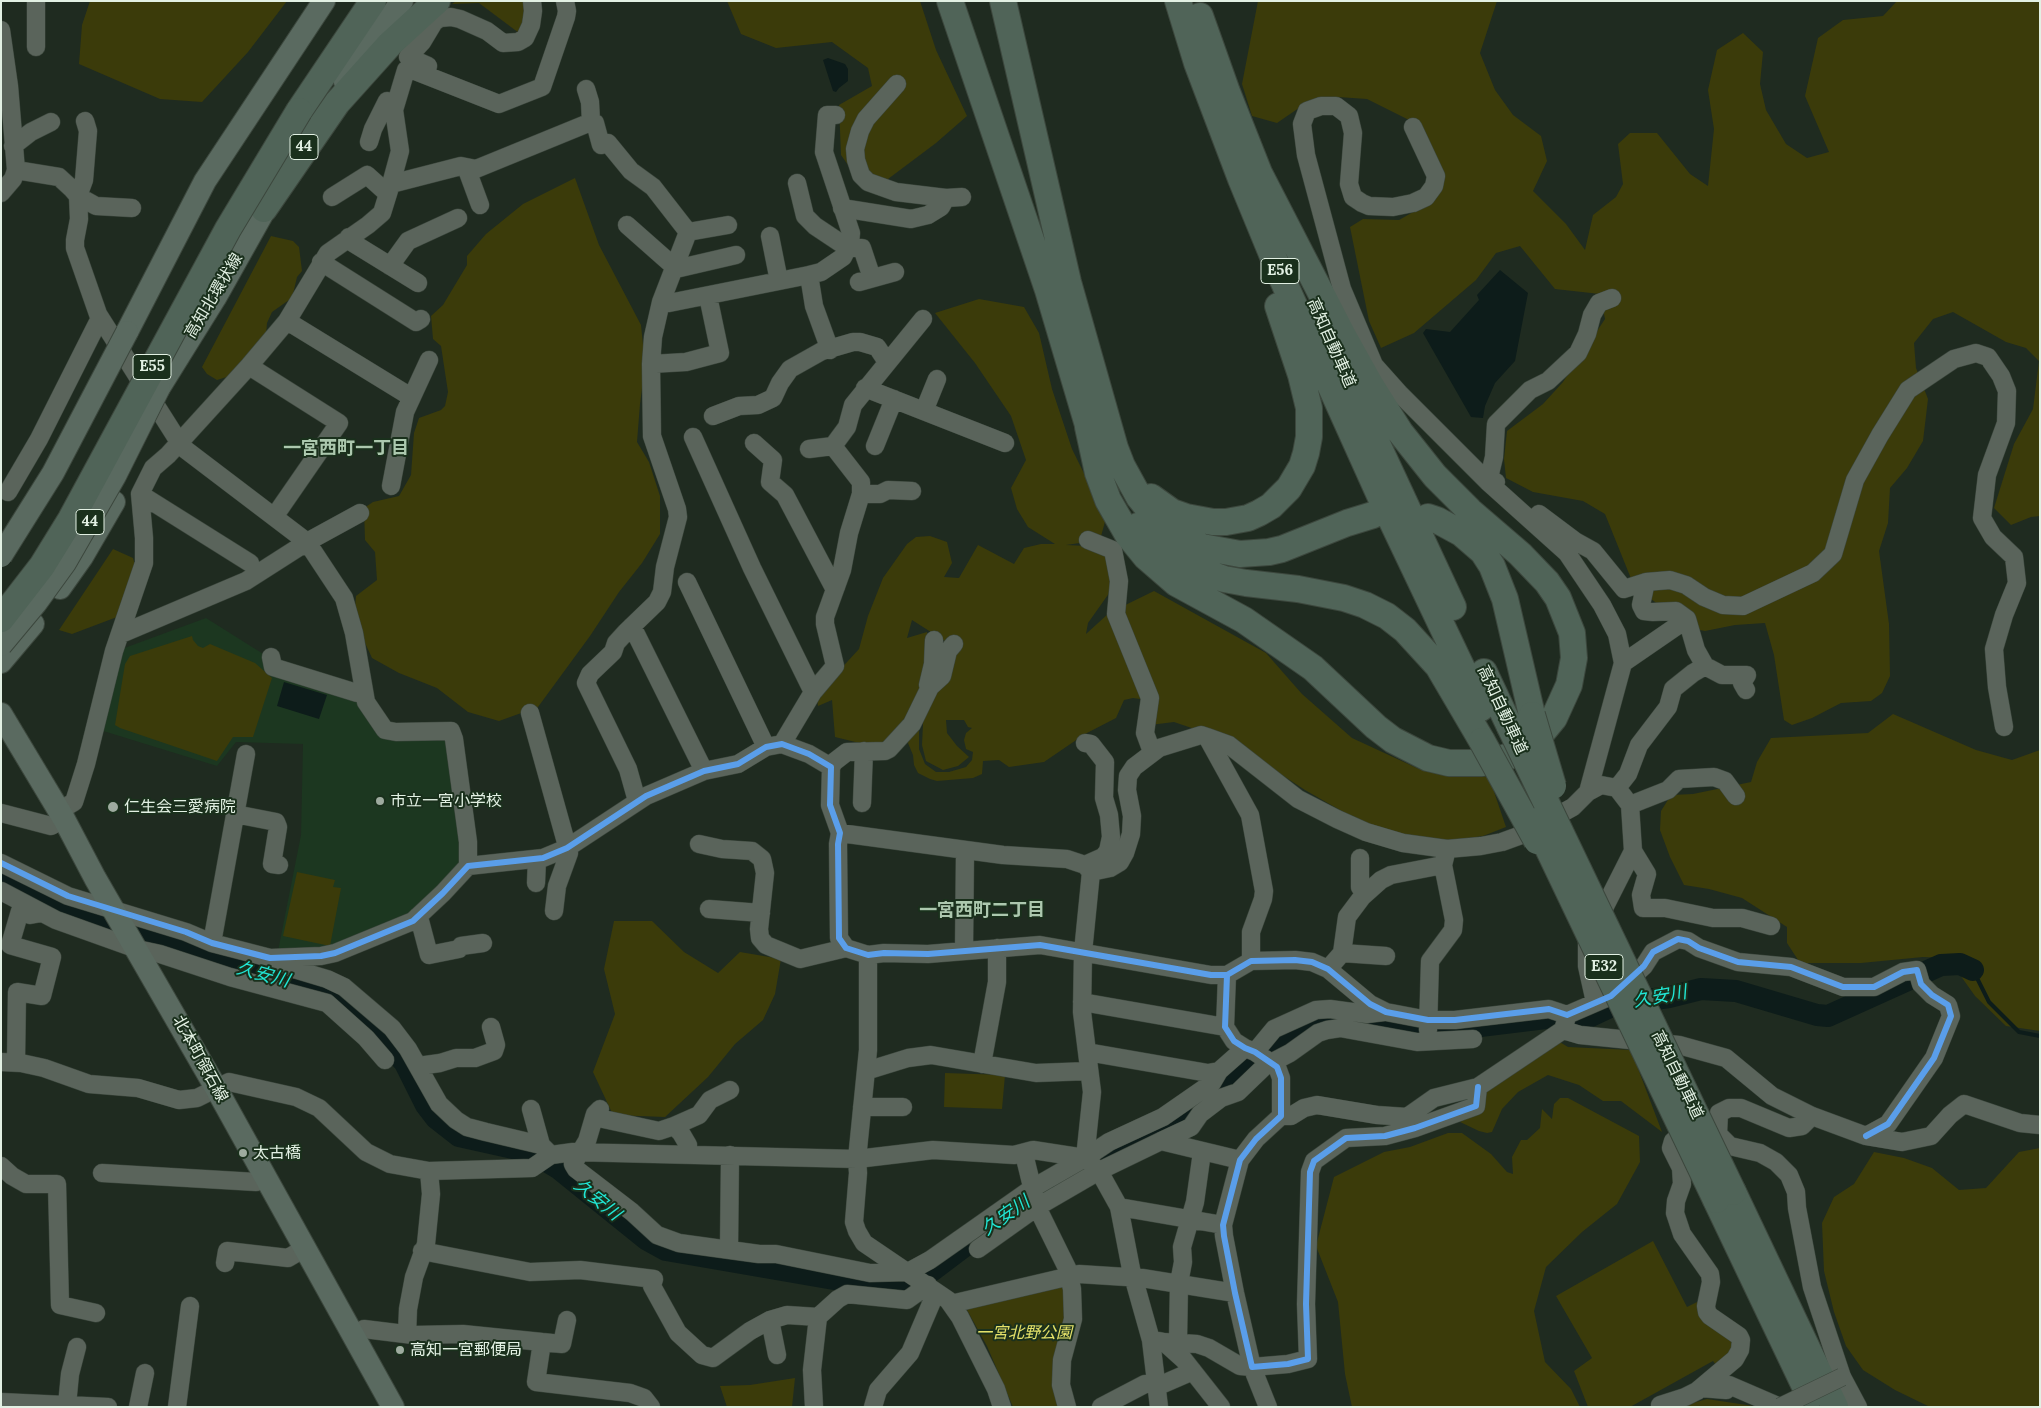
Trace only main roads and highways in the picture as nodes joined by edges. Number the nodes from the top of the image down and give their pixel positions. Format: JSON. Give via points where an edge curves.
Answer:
{"nodes":[{"id":1,"x":324,"y":1,"type":"edge"},
{"id":2,"x":364,"y":1,"type":"edge"},
{"id":3,"x":373,"y":1,"type":"edge"},
{"id":4,"x":402,"y":1,"type":"edge"},
{"id":5,"x":437,"y":1,"type":"edge"},
{"id":6,"x":950,"y":1,"type":"edge"},
{"id":7,"x":1003,"y":1,"type":"edge"},
{"id":8,"x":1178,"y":1,"type":"edge"},
{"id":9,"x":1195,"y":1,"type":"edge"},
{"id":10,"x":1197,"y":63,"type":"junction"},
{"id":11,"x":299,"y":111,"type":"junction"},
{"id":12,"x":1258,"y":171,"type":"junction"},
{"id":13,"x":264,"y":209,"type":"junction"},
{"id":14,"x":115,"y":326,"type":"junction"},
{"id":15,"x":163,"y":394,"type":"junction"},
{"id":16,"x":1098,"y":424,"type":"junction"},
{"id":17,"x":1401,"y":518,"type":"junction"},
{"id":18,"x":1,"y":536,"type":"edge"},
{"id":19,"x":1,"y":556,"type":"edge"},
{"id":20,"x":1,"y":619,"type":"edge"},
{"id":21,"x":1,"y":644,"type":"edge"},
{"id":22,"x":1,"y":662,"type":"edge"},
{"id":23,"x":1,"y":714,"type":"edge"},
{"id":24,"x":1504,"y":729,"type":"junction"},
{"id":25,"x":1724,"y":1196,"type":"junction"},
{"id":26,"x":393,"y":1407,"type":"edge"},
{"id":27,"x":1814,"y":1407,"type":"edge"},
{"id":28,"x":1835,"y":1407,"type":"edge"}],
"edges":[{"from":1,"to":14,"type":"main road","via":[[205,181]]},
{"from":2,"to":11,"type":"highway","number":"E55"},
{"from":3,"to":11,"type":"highway","number":"E55"},
{"from":4,"to":13,"type":"main road","name":"高知北環状線","number":"44","via":[[367,48]]},
{"from":5,"to":13,"type":"highway","via":[[390,44],[338,103]]},
{"from":6,"to":16,"type":"highway","via":[[1048,290]]},
{"from":7,"to":16,"type":"highway"},
{"from":8,"to":10,"type":"highway","name":"高知自動車道","number":"E56"},
{"from":9,"to":12,"type":"highway","name":"高知自動車道","number":"E56"},
{"from":10,"to":16,"type":"highway","via":[[1306,392],[1309,423],[1306,454],[1289,488],[1271,506],[1237,521],[1199,520],[1172,512],[1140,486]]},
{"from":10,"to":17,"type":"highway","name":"高知自動車道","number":"E56","via":[[1241,179],[1323,372]]},
{"from":11,"to":20,"type":"highway","number":"E55","bridge":true,"via":[[228,229],[71,519],[42,566]]},
{"from":12,"to":16,"type":"highway","via":[[1370,386],[1400,432],[1435,476],[1520,554],[1558,598],[1572,632],[1574,658],[1569,685],[1554,718],[1524,748],[1507,757],[1482,763],[1449,763],[1428,758],[1393,740],[1313,668],[1244,620],[1176,583],[1146,557],[1128,535],[1108,500],[1098,473]]},
{"from":12,"to":17,"type":"highway","name":"高知自動車道","number":"E56"},
{"from":13,"to":15,"type":"main road","name":"高知北環状線","number":"44"},
{"from":14,"to":18,"type":"main road","via":[[47,464]]},
{"from":14,"to":19,"type":"main road","bridge":true,"via":[[53,473]]},
{"from":15,"to":21,"type":"main road","name":"高知北環状線","number":"44","bridge":true,"via":[[65,563]]},
{"from":15,"to":22,"type":"main road","via":[[114,502],[82,557]]},
{"from":16,"to":17,"type":"highway","via":[[1148,509],[1169,529],[1202,547],[1240,554],[1269,552]]},
{"from":16,"to":24,"type":"highway","via":[[1103,471],[1113,492],[1136,524],[1159,546],[1179,560],[1224,578],[1344,598],[1387,616]]},
{"from":17,"to":24,"type":"highway","name":"高知自動車道","number":"E32"},
{"from":17,"to":24,"type":"highway","via":[[1437,520],[1461,533],[1483,552],[1500,581],[1506,599]]},
{"from":23,"to":26,"type":"main road","name":"北本町領石線","via":[[216,1088]]},
{"from":24,"to":25,"type":"highway","name":"高知自動車道","number":"E32","bridge":true,"via":[[1670,1060]]},
{"from":24,"to":25,"type":"highway","name":"高知自動車道","number":"E32","bridge":true,"via":[[1583,922]]},
{"from":25,"to":27,"type":"highway","name":"高知自動車道","number":"E32"},
{"from":25,"to":28,"type":"highway","name":"高知自動車道","number":"E32"}]}
